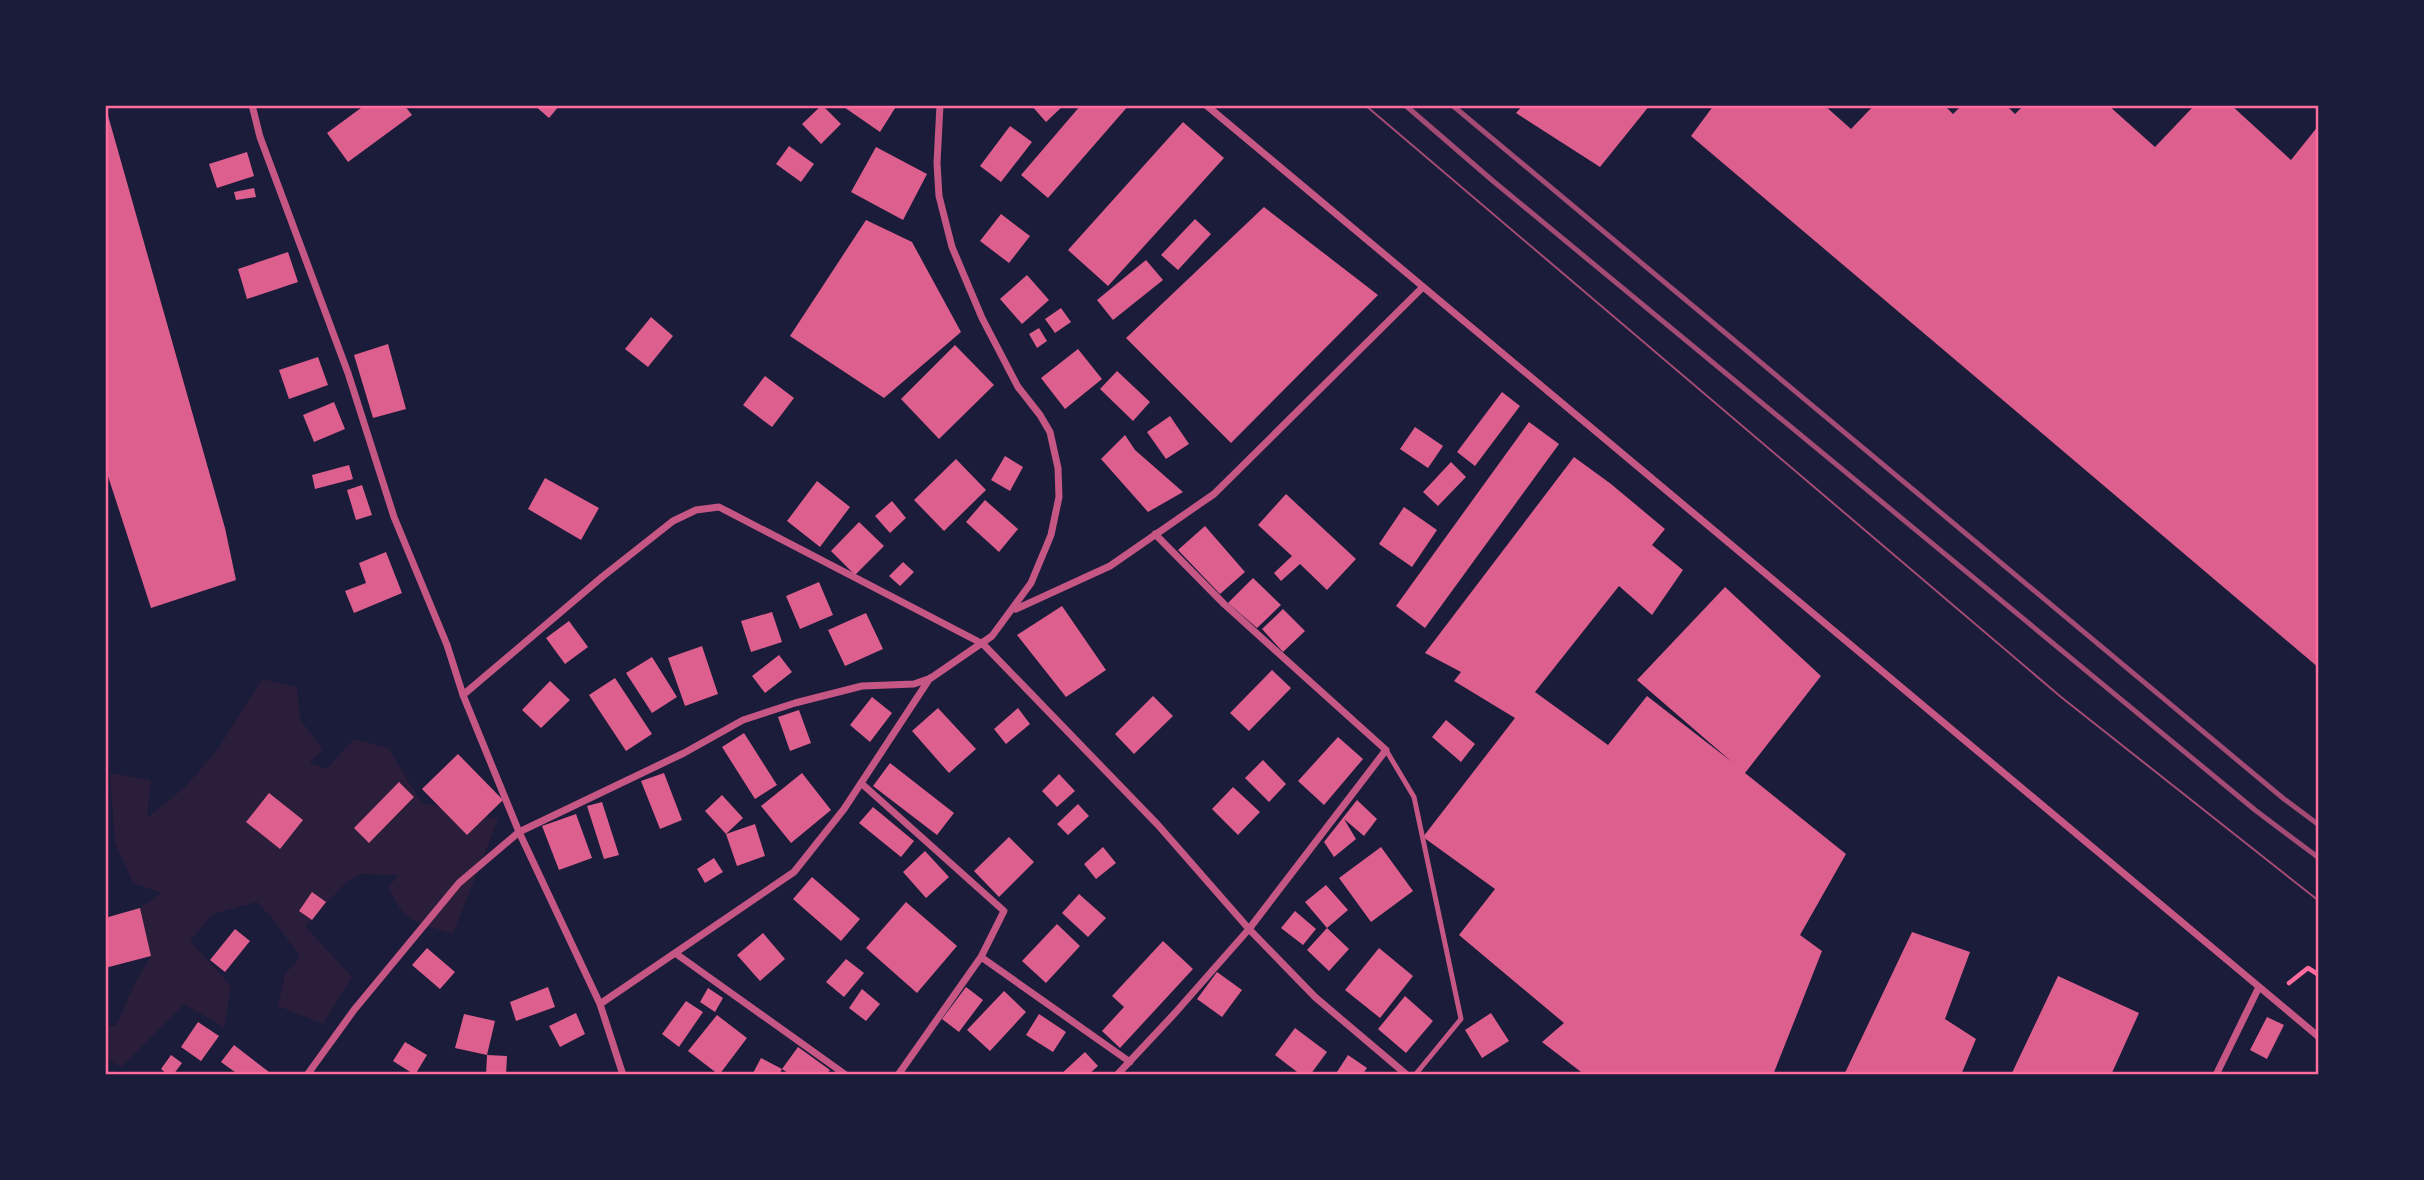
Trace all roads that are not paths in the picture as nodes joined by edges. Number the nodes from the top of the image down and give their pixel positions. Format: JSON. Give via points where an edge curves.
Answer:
{"nodes":[{"id":1,"x":252,"y":105,"type":"edge"},
{"id":2,"x":940,"y":105,"type":"edge"},
{"id":3,"x":1206,"y":105,"type":"edge"},
{"id":4,"x":1423,"y":287,"type":"junction"},
{"id":5,"x":1155,"y":534,"type":"junction"},
{"id":6,"x":1013,"y":610,"type":"junction"},
{"id":7,"x":982,"y":644,"type":"junction"},
{"id":8,"x":931,"y":678,"type":"junction"},
{"id":9,"x":463,"y":695,"type":"junction"},
{"id":10,"x":1386,"y":750,"type":"junction"},
{"id":11,"x":861,"y":783,"type":"junction"},
{"id":12,"x":519,"y":832,"type":"junction"},
{"id":13,"x":1249,"y":929,"type":"junction"},
{"id":14,"x":676,"y":953,"type":"junction"},
{"id":15,"x":981,"y":957,"type":"junction"},
{"id":16,"x":2259,"y":987,"type":"junction"},
{"id":17,"x":600,"y":1004,"type":"junction"},
{"id":18,"x":2319,"y":1037,"type":"edge"},
{"id":19,"x":1129,"y":1062,"type":"junction"},
{"id":20,"x":307,"y":1075,"type":"edge"},
{"id":21,"x":623,"y":1075,"type":"edge"},
{"id":22,"x":846,"y":1075,"type":"edge"},
{"id":23,"x":898,"y":1075,"type":"edge"},
{"id":24,"x":1117,"y":1075,"type":"edge"},
{"id":25,"x":1406,"y":1075,"type":"edge"},
{"id":26,"x":1415,"y":1075,"type":"edge"},
{"id":27,"x":2216,"y":1075,"type":"edge"}],
"edges":[{"from":1,"to":9,"type":"street","via":[[394,517]]},
{"from":2,"to":6,"type":"street","via":[[939,196],[952,247],[1018,387],[1050,432],[1058,468],[1059,497],[1051,535],[1031,583]]},
{"from":3,"to":4,"type":"street"},
{"from":4,"to":5,"type":"street","via":[[1214,494]]},
{"from":4,"to":16,"type":"street"},
{"from":5,"to":6,"type":"street","via":[[1110,566]]},
{"from":5,"to":10,"type":"street","via":[[1224,604]]},
{"from":6,"to":7,"type":"street"},
{"from":7,"to":8,"type":"street"},
{"from":7,"to":9,"type":"street","via":[[719,507],[696,510],[673,522]]},
{"from":7,"to":13,"type":"street","via":[[1158,825]]},
{"from":8,"to":11,"type":"street"},
{"from":8,"to":12,"type":"street","via":[[914,684],[862,686],[743,720]]},
{"from":9,"to":12,"type":"street"},
{"from":10,"to":13,"type":"street"},
{"from":10,"to":26,"type":"lane","via":[[1414,797],[1461,1018]]},
{"from":11,"to":14,"type":"street","via":[[794,872]]},
{"from":11,"to":15,"type":"street","via":[[1004,911]]},
{"from":12,"to":17,"type":"street"},
{"from":12,"to":20,"type":"street","via":[[458,883]]},
{"from":13,"to":19,"type":"street"},
{"from":13,"to":25,"type":"street","via":[[1315,997]]},
{"from":14,"to":17,"type":"street"},
{"from":14,"to":22,"type":"street"},
{"from":15,"to":19,"type":"street"},
{"from":15,"to":23,"type":"street"},
{"from":16,"to":18,"type":"street"},
{"from":16,"to":27,"type":"street"},
{"from":17,"to":21,"type":"street"},
{"from":19,"to":24,"type":"street"}]}
